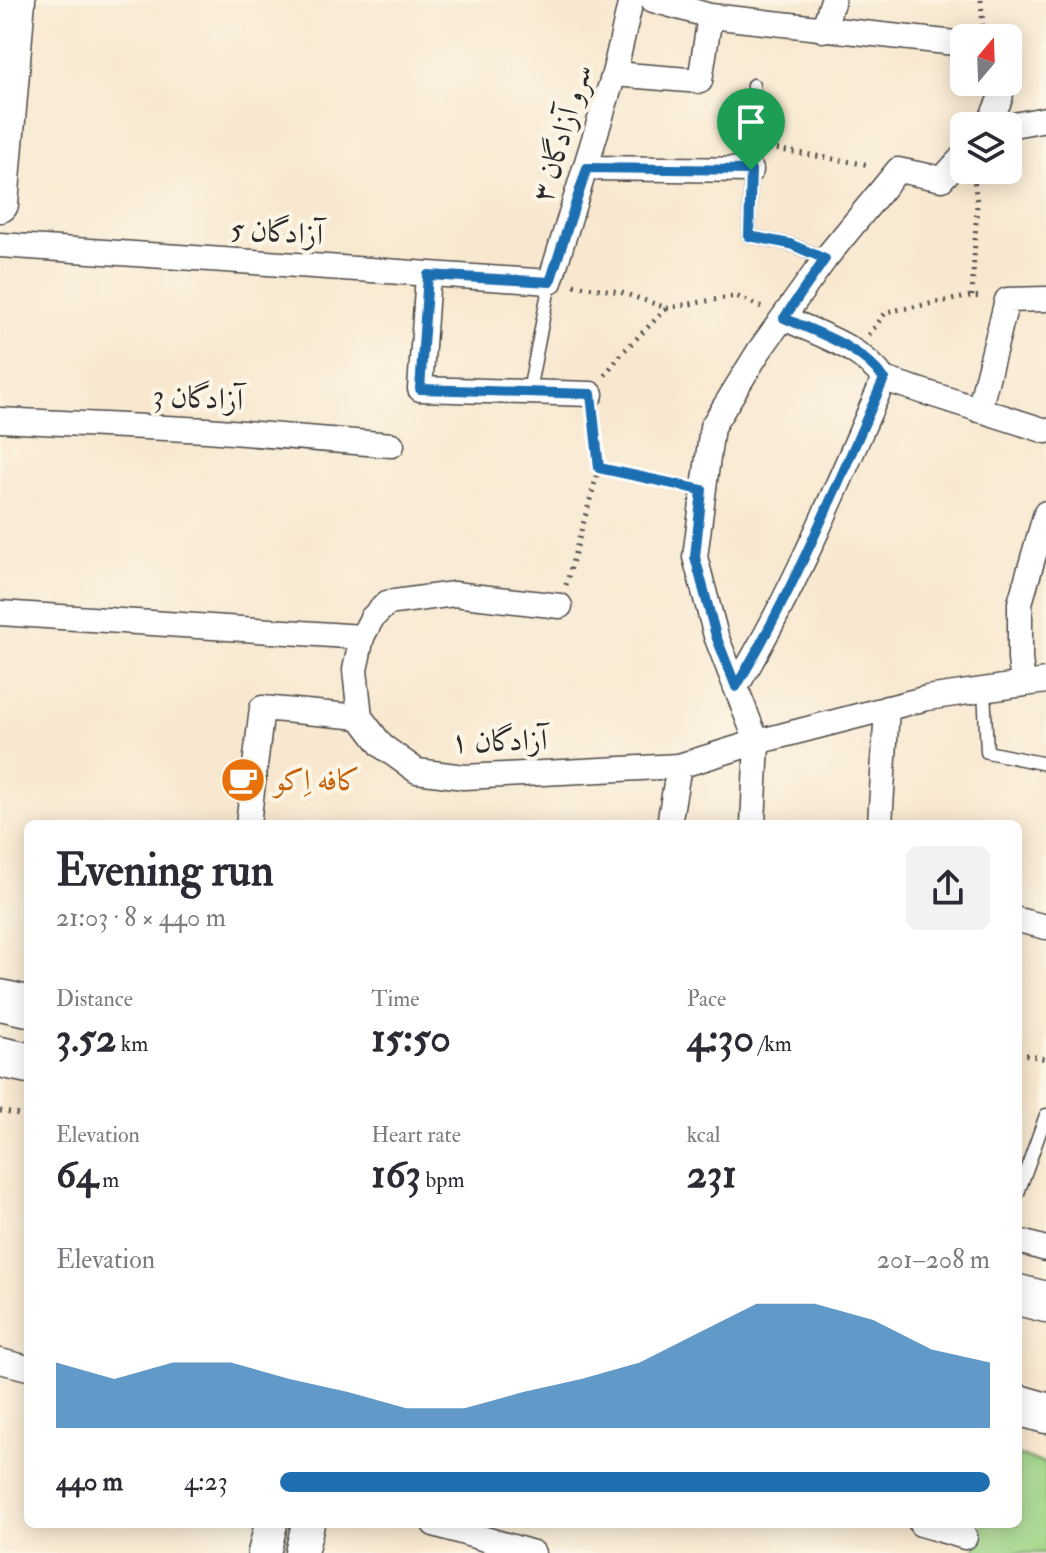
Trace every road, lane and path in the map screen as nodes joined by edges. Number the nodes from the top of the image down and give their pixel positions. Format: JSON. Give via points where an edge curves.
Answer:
{"nodes":[{"id":1,"x":17,"y":0,"type":"edge"},
{"id":2,"x":631,"y":0,"type":"edge"},
{"id":3,"x":653,"y":0,"type":"edge"},
{"id":4,"x":833,"y":0,"type":"edge"},
{"id":5,"x":981,"y":0,"type":"edge"},
{"id":6,"x":710,"y":16,"type":"junction"},
{"id":7,"x":983,"y":24,"type":"edge"},
{"id":8,"x":823,"y":30,"type":"junction"},
{"id":9,"x":950,"y":43,"type":"edge"},
{"id":10,"x":614,"y":74,"type":"junction"},
{"id":11,"x":753,"y":85,"type":"dead end"},
{"id":12,"x":1046,"y":119,"type":"edge"},
{"id":13,"x":1022,"y":123,"type":"edge"},
{"id":14,"x":753,"y":145,"type":"junction"},
{"id":15,"x":587,"y":168,"type":"junction"},
{"id":16,"x":751,"y":170,"type":"junction"},
{"id":17,"x":898,"y":170,"type":"junction"},
{"id":18,"x":950,"y":170,"type":"edge"},
{"id":19,"x":975,"y":184,"type":"edge"},
{"id":20,"x":0,"y":204,"type":"edge"},
{"id":21,"x":0,"y":245,"type":"edge"},
{"id":22,"x":825,"y":259,"type":"junction"},
{"id":23,"x":428,"y":275,"type":"junction"},
{"id":24,"x":550,"y":282,"type":"junction"},
{"id":25,"x":972,"y":296,"type":"junction"},
{"id":26,"x":1046,"y":299,"type":"edge"},
{"id":27,"x":1007,"y":300,"type":"junction"},
{"id":28,"x":667,"y":308,"type":"junction"},
{"id":29,"x":784,"y":318,"type":"junction"},
{"id":30,"x":856,"y":351,"type":"junction"},
{"id":31,"x":884,"y":379,"type":"junction"},
{"id":32,"x":529,"y":391,"type":"junction"},
{"id":33,"x":591,"y":394,"type":"junction"},
{"id":34,"x":979,"y":410,"type":"junction"},
{"id":35,"x":0,"y":420,"type":"edge"},
{"id":36,"x":1046,"y":431,"type":"edge"},
{"id":37,"x":392,"y":445,"type":"dead end"},
{"id":38,"x":599,"y":468,"type":"junction"},
{"id":39,"x":702,"y":490,"type":"junction"},
{"id":40,"x":1046,"y":513,"type":"edge"},
{"id":41,"x":560,"y":606,"type":"joint"},
{"id":42,"x":0,"y":613,"type":"edge"},
{"id":43,"x":362,"y":637,"type":"junction"},
{"id":44,"x":1034,"y":682,"type":"edge"},
{"id":45,"x":736,"y":687,"type":"junction"},
{"id":46,"x":984,"y":689,"type":"junction"},
{"id":47,"x":887,"y":708,"type":"junction"},
{"id":48,"x":360,"y":717,"type":"junction"},
{"id":49,"x":757,"y":742,"type":"junction"},
{"id":50,"x":1046,"y":764,"type":"edge"},
{"id":51,"x":679,"y":766,"type":"junction"},
{"id":52,"x":248,"y":820,"type":"edge"},
{"id":53,"x":670,"y":820,"type":"edge"},
{"id":54,"x":753,"y":820,"type":"edge"},
{"id":55,"x":880,"y":820,"type":"edge"},
{"id":56,"x":1022,"y":921,"type":"edge"},
{"id":57,"x":1046,"y":927,"type":"edge"},
{"id":58,"x":0,"y":1000,"type":"edge"},
{"id":59,"x":24,"y":1005,"type":"edge"},
{"id":60,"x":1022,"y":1054,"type":"edge"},
{"id":61,"x":0,"y":1057,"type":"edge"},
{"id":62,"x":1046,"y":1059,"type":"edge"},
{"id":63,"x":24,"y":1062,"type":"edge"},
{"id":64,"x":0,"y":1111,"type":"edge"},
{"id":65,"x":1046,"y":1115,"type":"edge"},
{"id":66,"x":24,"y":1116,"type":"edge"},
{"id":67,"x":1022,"y":1182,"type":"edge"},
{"id":68,"x":1022,"y":1242,"type":"edge"},
{"id":69,"x":1046,"y":1249,"type":"edge"},
{"id":70,"x":1022,"y":1296,"type":"edge"},
{"id":71,"x":1046,"y":1302,"type":"edge"},
{"id":72,"x":0,"y":1361,"type":"edge"},
{"id":73,"x":24,"y":1367,"type":"edge"},
{"id":74,"x":1022,"y":1406,"type":"edge"},
{"id":75,"x":1046,"y":1413,"type":"edge"},
{"id":76,"x":270,"y":1528,"type":"edge"},
{"id":77,"x":307,"y":1528,"type":"edge"},
{"id":78,"x":448,"y":1528,"type":"edge"},
{"id":79,"x":934,"y":1528,"type":"edge"},
{"id":80,"x":965,"y":1538,"type":"edge"},
{"id":81,"x":264,"y":1553,"type":"edge"},
{"id":82,"x":301,"y":1553,"type":"edge"},
{"id":83,"x":533,"y":1553,"type":"edge"}],
"edges":[{"from":1,"to":20,"type":"main road"},
{"from":2,"to":10,"type":"street","name":"سرو آزادگان ۳"},
{"from":3,"to":6,"type":"street"},
{"from":4,"to":8,"type":"street"},
{"from":5,"to":7,"type":"path"},
{"from":6,"to":8,"type":"street"},
{"from":6,"to":10,"type":"street","via":[[700,81]]},
{"from":8,"to":9,"type":"street"},
{"from":10,"to":15,"type":"street","name":"سرو آزادگان ۳"},
{"from":11,"to":14,"type":"lane"},
{"from":12,"to":13,"type":"street"},
{"from":14,"to":16,"type":"lane"},
{"from":14,"to":17,"type":"path"},
{"from":15,"to":16,"type":"street"},
{"from":15,"to":24,"type":"street","name":"سرو آزادگان ۳"},
{"from":16,"to":22,"type":"lane","via":[[749,236],[790,244]]},
{"from":17,"to":18,"type":"street","via":[[942,179]]},
{"from":17,"to":22,"type":"street"},
{"from":19,"to":25,"type":"path"},
{"from":21,"to":23,"type":"street","name":"آزادگان 5"},
{"from":22,"to":29,"type":"street"},
{"from":23,"to":24,"type":"street","name":"آزادگان 5"},
{"from":23,"to":32,"type":"street","via":[[420,389]]},
{"from":24,"to":28,"type":"path","via":[[620,292]]},
{"from":24,"to":32,"type":"lane"},
{"from":25,"to":27,"type":"path"},
{"from":25,"to":30,"type":"path","via":[[886,312]]},
{"from":26,"to":27,"type":"street"},
{"from":27,"to":34,"type":"street"},
{"from":28,"to":29,"type":"path","via":[[736,296]]},
{"from":28,"to":33,"type":"path"},
{"from":29,"to":30,"type":"street"},
{"from":29,"to":39,"type":"street","via":[[712,427]]},
{"from":30,"to":31,"type":"street"},
{"from":31,"to":34,"type":"street"},
{"from":31,"to":45,"type":"street","via":[[807,551]]},
{"from":32,"to":33,"type":"street"},
{"from":33,"to":38,"type":"path"},
{"from":34,"to":36,"type":"street"},
{"from":35,"to":37,"type":"street","name":"آزادگان 3"},
{"from":38,"to":39,"type":"path"},
{"from":38,"to":41,"type":"path"},
{"from":39,"to":45,"type":"street","via":[[695,557]]},
{"from":40,"to":44,"type":"street","via":[[1020,603],[1020,659]]},
{"from":41,"to":43,"type":"street","via":[[454,594],[387,603]]},
{"from":42,"to":43,"type":"street"},
{"from":43,"to":48,"type":"street","via":[[355,670]]},
{"from":44,"to":46,"type":"street","name":"آزادگان ۱"},
{"from":45,"to":49,"type":"street"},
{"from":46,"to":47,"type":"street","name":"آزادگان ۱"},
{"from":46,"to":50,"type":"lane","via":[[987,752]]},
{"from":47,"to":49,"type":"street","name":"آزادگان ۱"},
{"from":47,"to":55,"type":"street"},
{"from":48,"to":51,"type":"street","name":"آزادگان ۱","via":[[382,746],[417,771],[464,777]]},
{"from":48,"to":52,"type":"street","via":[[262,708]]},
{"from":49,"to":51,"type":"street","name":"آزادگان ۱"},
{"from":49,"to":54,"type":"street"},
{"from":51,"to":53,"type":"street"},
{"from":56,"to":57,"type":"street"},
{"from":58,"to":59,"type":"main road"},
{"from":60,"to":62,"type":"path"},
{"from":61,"to":63,"type":"main road"},
{"from":64,"to":66,"type":"path"},
{"from":65,"to":67,"type":"lane"},
{"from":68,"to":69,"type":"street"},
{"from":70,"to":71,"type":"main road"},
{"from":72,"to":73,"type":"street"},
{"from":74,"to":75,"type":"main road"},
{"from":76,"to":81,"type":"street"},
{"from":77,"to":82,"type":"street"},
{"from":78,"to":83,"type":"street"},
{"from":79,"to":80,"type":"street"}]}
